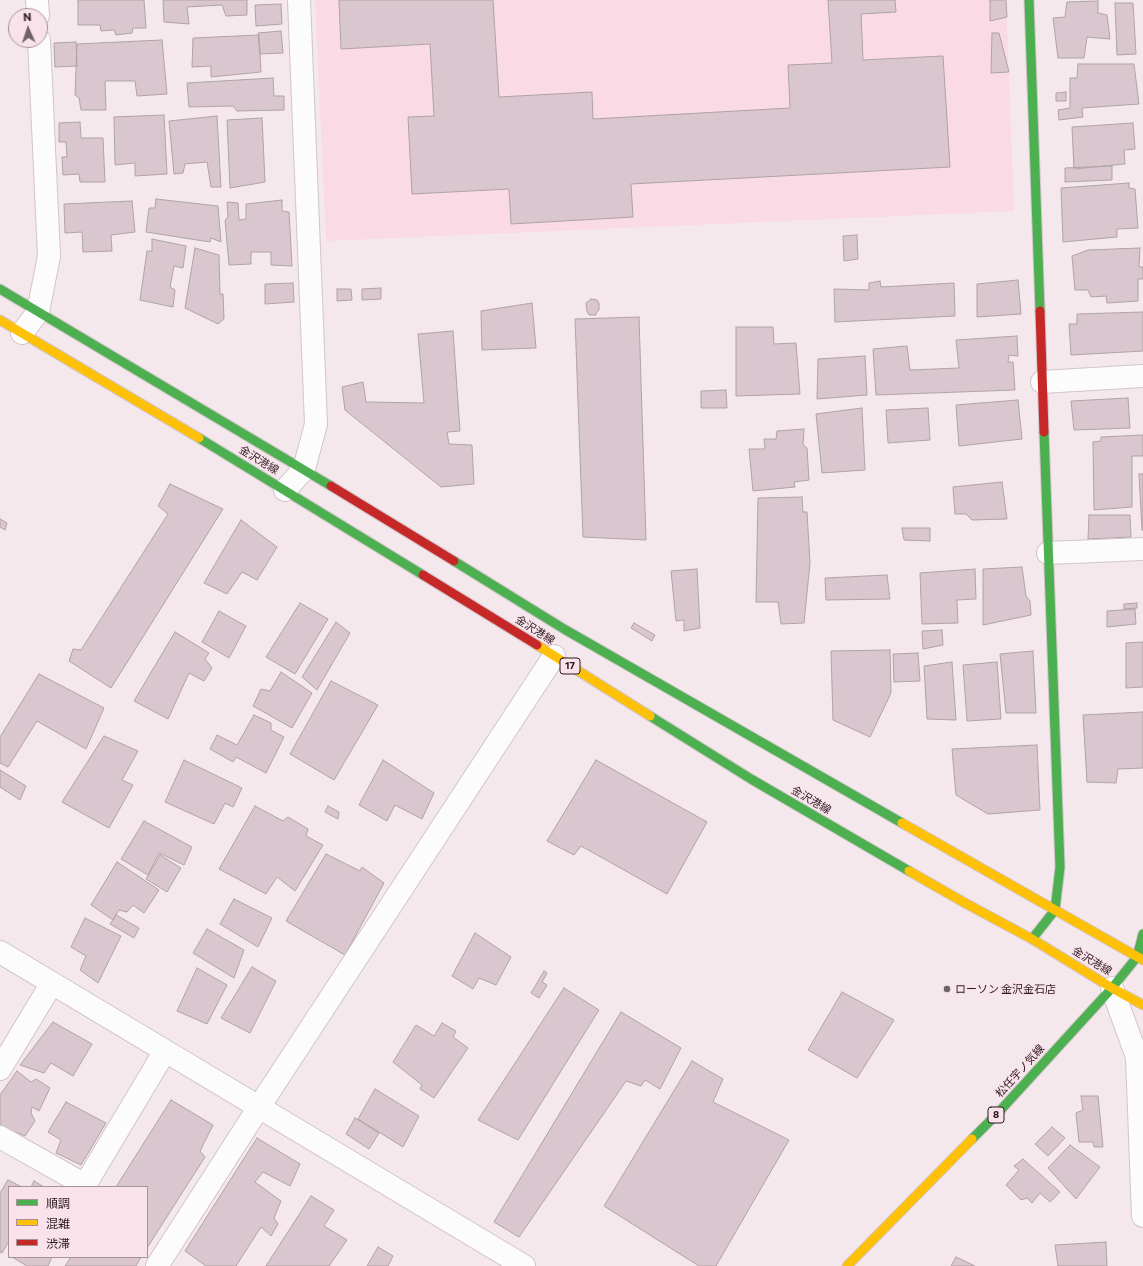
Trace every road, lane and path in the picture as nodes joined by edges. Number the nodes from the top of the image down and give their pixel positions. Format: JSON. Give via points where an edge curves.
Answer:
{"nodes":[{"id":1,"x":299,"y":0,"type":"edge"},
{"id":2,"x":1029,"y":0,"type":"edge"},
{"id":3,"x":39,"y":48,"type":"edge"},
{"id":4,"x":0,"y":289,"type":"edge"},
{"id":5,"x":38,"y":312,"type":"junction"},
{"id":6,"x":0,"y":320,"type":"edge"},
{"id":7,"x":22,"y":333,"type":"junction"},
{"id":8,"x":1143,"y":376,"type":"edge"},
{"id":9,"x":1042,"y":382,"type":"junction"},
{"id":10,"x":304,"y":469,"type":"junction"},
{"id":11,"x":285,"y":490,"type":"junction"},
{"id":12,"x":1143,"y":549,"type":"edge"},
{"id":13,"x":1048,"y":553,"type":"junction"},
{"id":14,"x":554,"y":656,"type":"junction"},
{"id":15,"x":1054,"y":910,"type":"junction"},
{"id":16,"x":1143,"y":934,"type":"edge"},
{"id":17,"x":1032,"y":939,"type":"junction"},
{"id":18,"x":0,"y":952,"type":"edge"},
{"id":19,"x":1141,"y":956,"type":"edge"},
{"id":20,"x":52,"y":983,"type":"junction"},
{"id":21,"x":1112,"y":988,"type":"junction"},
{"id":22,"x":1143,"y":1005,"type":"edge"},
{"id":23,"x":165,"y":1051,"type":"junction"},
{"id":24,"x":0,"y":1069,"type":"edge"},
{"id":25,"x":259,"y":1107,"type":"junction"},
{"id":26,"x":0,"y":1137,"type":"edge"},
{"id":27,"x":1143,"y":1216,"type":"edge"},
{"id":28,"x":157,"y":1266,"type":"edge"},
{"id":29,"x":524,"y":1266,"type":"edge"},
{"id":30,"x":848,"y":1266,"type":"edge"}],
"edges":[{"from":1,"to":10,"type":"street","via":[[316,424]]},
{"from":2,"to":9,"type":"main road"},
{"from":3,"to":5,"type":"street","via":[[49,256]]},
{"from":4,"to":5,"type":"main road","name":"金沢港線"},
{"from":5,"to":7,"type":"street"},
{"from":5,"to":10,"type":"main road","name":"金沢港線"},
{"from":6,"to":7,"type":"main road","name":"金沢港線","number":"17"},
{"from":7,"to":11,"type":"main road","name":"金沢港線","number":"17"},
{"from":8,"to":9,"type":"street"},
{"from":9,"to":13,"type":"main road"},
{"from":10,"to":11,"type":"street"},
{"from":10,"to":15,"type":"main road","name":"金沢港線","via":[[564,629]]},
{"from":11,"to":14,"type":"main road","name":"金沢港線","number":"17"},
{"from":12,"to":13,"type":"street"},
{"from":13,"to":15,"type":"main road","via":[[1060,867]]},
{"from":14,"to":17,"type":"main road","name":"金沢港線","number":"17","via":[[751,779]]},
{"from":14,"to":25,"type":"street"},
{"from":15,"to":17,"type":"main road"},
{"from":15,"to":19,"type":"main road","name":"金沢港線"},
{"from":16,"to":19,"type":"main road","name":"松任宇ノ気線","number":"8"},
{"from":17,"to":21,"type":"main road","name":"金沢港線","number":"17"},
{"from":18,"to":20,"type":"street"},
{"from":19,"to":21,"type":"main road","name":"松任宇ノ気線","number":"8"},
{"from":20,"to":23,"type":"street"},
{"from":20,"to":24,"type":"street"},
{"from":21,"to":22,"type":"main road","name":"金沢港線","number":"17"},
{"from":21,"to":27,"type":"street","via":[[1136,1057]]},
{"from":21,"to":30,"type":"main road","name":"松任宇ノ気線","number":"8","via":[[998,1114]]},
{"from":23,"to":25,"type":"street"},
{"from":23,"to":26,"type":"street","via":[[85,1185]]},
{"from":25,"to":28,"type":"street"},
{"from":25,"to":29,"type":"street"}]}
